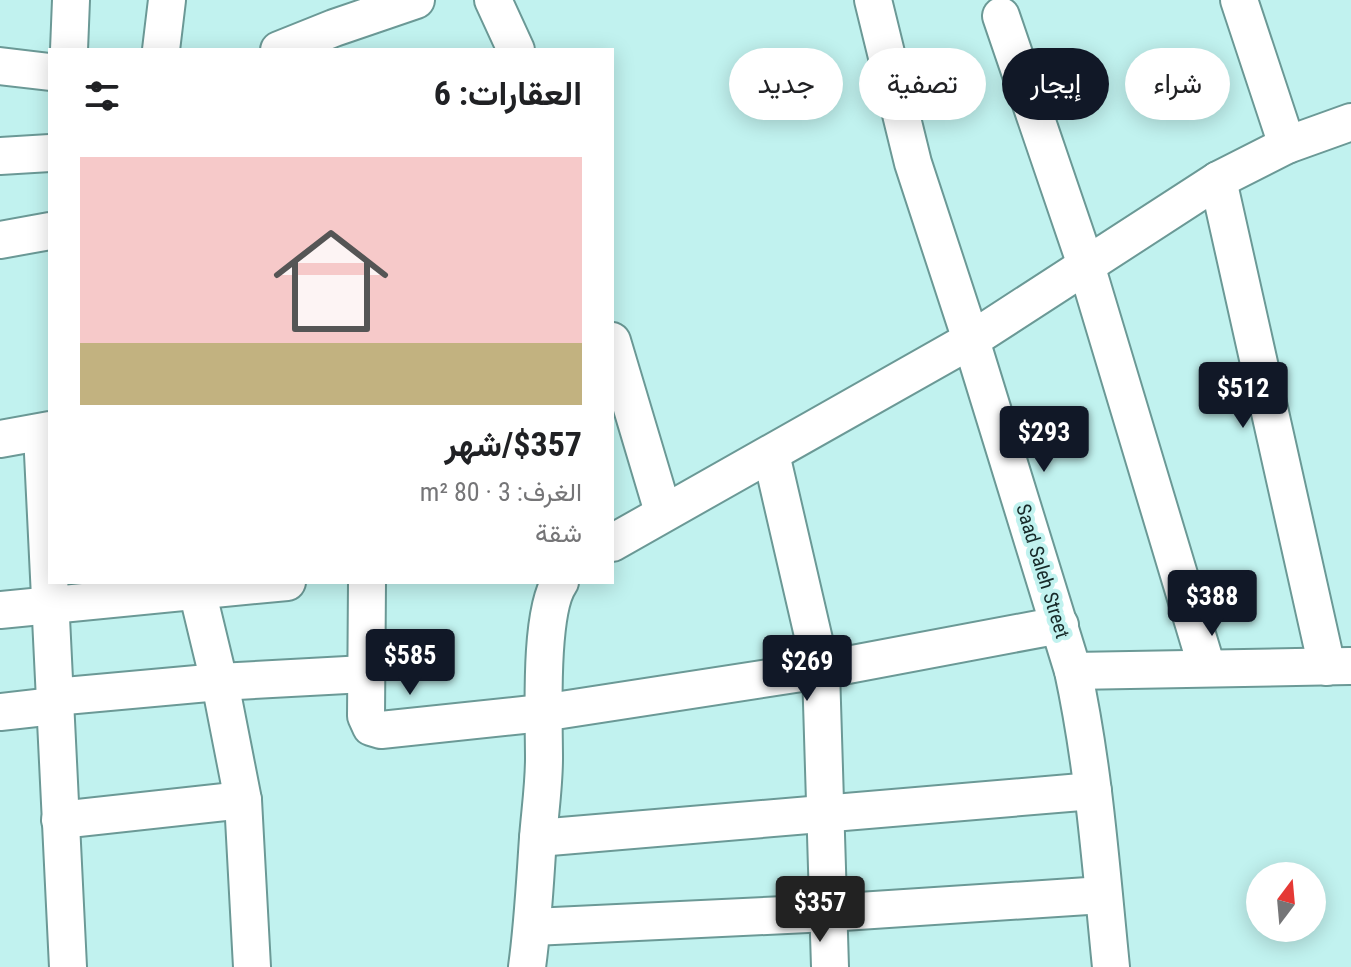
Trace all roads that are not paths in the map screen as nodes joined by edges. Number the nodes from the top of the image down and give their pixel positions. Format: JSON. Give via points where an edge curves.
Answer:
{"nodes":[{"id":1,"x":71,"y":0,"type":"edge"},
{"id":2,"x":167,"y":0,"type":"edge"},
{"id":3,"x":416,"y":0,"type":"edge"},
{"id":4,"x":493,"y":0,"type":"edge"},
{"id":5,"x":873,"y":0,"type":"edge"},
{"id":6,"x":1239,"y":0,"type":"edge"},
{"id":7,"x":378,"y":6,"type":"edge"},
{"id":8,"x":1001,"y":16,"type":"dead end"},
{"id":9,"x":338,"y":39,"type":"edge"},
{"id":10,"x":69,"y":48,"type":"edge"},
{"id":11,"x":161,"y":48,"type":"edge"},
{"id":12,"x":290,"y":48,"type":"edge"},
{"id":13,"x":515,"y":48,"type":"edge"},
{"id":14,"x":0,"y":66,"type":"edge"},
{"id":15,"x":48,"y":72,"type":"edge"},
{"id":16,"x":1351,"y":122,"type":"edge"},
{"id":17,"x":1287,"y":145,"type":"junction"},
{"id":18,"x":48,"y":153,"type":"edge"},
{"id":19,"x":0,"y":156,"type":"edge"},
{"id":20,"x":1218,"y":180,"type":"junction"},
{"id":21,"x":48,"y":231,"type":"edge"},
{"id":22,"x":0,"y":240,"type":"edge"},
{"id":23,"x":1086,"y":265,"type":"junction"},
{"id":24,"x":971,"y":340,"type":"junction"},
{"id":25,"x":614,"y":348,"type":"edge"},
{"id":26,"x":46,"y":432,"type":"edge"},
{"id":27,"x":0,"y":439,"type":"edge"},
{"id":28,"x":771,"y":454,"type":"junction"},
{"id":29,"x":663,"y":512,"type":"junction"},
{"id":30,"x":48,"y":519,"type":"edge"},
{"id":31,"x":614,"y":542,"type":"edge"},
{"id":32,"x":49,"y":584,"type":"edge"},
{"id":33,"x":251,"y":584,"type":"edge"},
{"id":34,"x":367,"y":584,"type":"edge"},
{"id":35,"x":558,"y":584,"type":"edge"},
{"id":36,"x":196,"y":587,"type":"edge"},
{"id":37,"x":50,"y":606,"type":"junction"},
{"id":38,"x":0,"y":610,"type":"edge"},
{"id":39,"x":1060,"y":625,"type":"junction"},
{"id":40,"x":1339,"y":666,"type":"edge"},
{"id":41,"x":1207,"y":668,"type":"junction"},
{"id":42,"x":821,"y":670,"type":"junction"},
{"id":43,"x":1073,"y":671,"type":"junction"},
{"id":44,"x":365,"y":674,"type":"junction"},
{"id":45,"x":219,"y":682,"type":"junction"},
{"id":46,"x":54,"y":702,"type":"junction"},
{"id":47,"x":0,"y":712,"type":"edge"},
{"id":48,"x":542,"y":713,"type":"junction"},
{"id":49,"x":1093,"y":791,"type":"junction"},
{"id":50,"x":243,"y":800,"type":"junction"},
{"id":51,"x":827,"y":814,"type":"junction"},
{"id":52,"x":60,"y":820,"type":"junction"},
{"id":53,"x":538,"y":838,"type":"junction"},
{"id":54,"x":1103,"y":895,"type":"junction"},
{"id":55,"x":828,"y":913,"type":"junction"},
{"id":56,"x":533,"y":927,"type":"junction"},
{"id":57,"x":68,"y":967,"type":"edge"},
{"id":58,"x":252,"y":967,"type":"edge"},
{"id":59,"x":527,"y":967,"type":"edge"},
{"id":60,"x":830,"y":967,"type":"edge"},
{"id":61,"x":1111,"y":967,"type":"edge"}],
"edges":[{"from":1,"to":10,"type":"street"},
{"from":2,"to":11,"type":"street"},
{"from":3,"to":7,"type":"street"},
{"from":4,"to":13,"type":"street"},
{"from":5,"to":24,"type":"street","name":"Saad Saleh Street","via":[[913,163]]},
{"from":6,"to":17,"type":"street"},
{"from":7,"to":9,"type":"street"},
{"from":8,"to":23,"type":"street"},
{"from":9,"to":12,"type":"street"},
{"from":14,"to":15,"type":"street"},
{"from":16,"to":17,"type":"street"},
{"from":17,"to":20,"type":"street"},
{"from":18,"to":19,"type":"street"},
{"from":20,"to":23,"type":"street"},
{"from":20,"to":40,"type":"street"},
{"from":21,"to":22,"type":"street"},
{"from":23,"to":24,"type":"street"},
{"from":23,"to":41,"type":"street"},
{"from":24,"to":28,"type":"street"},
{"from":24,"to":39,"type":"street","name":"Saad Saleh Street"},
{"from":25,"to":29,"type":"street"},
{"from":26,"to":27,"type":"street"},
{"from":26,"to":30,"type":"street"},
{"from":28,"to":29,"type":"street"},
{"from":28,"to":42,"type":"street"},
{"from":29,"to":31,"type":"street"},
{"from":32,"to":37,"type":"street"},
{"from":33,"to":36,"type":"street"},
{"from":34,"to":44,"type":"street"},
{"from":35,"to":48,"type":"street","via":[[550,604]]},
{"from":36,"to":37,"type":"street"},
{"from":36,"to":45,"type":"street"},
{"from":37,"to":38,"type":"street"},
{"from":37,"to":46,"type":"street"},
{"from":39,"to":42,"type":"street"},
{"from":39,"to":43,"type":"street","name":"Saad Saleh Street"},
{"from":40,"to":41,"type":"street"},
{"from":41,"to":43,"type":"street"},
{"from":42,"to":48,"type":"street"},
{"from":42,"to":51,"type":"street"},
{"from":43,"to":49,"type":"street","name":"Saad Saleh Street"},
{"from":44,"to":45,"type":"street"},
{"from":44,"to":48,"type":"street","via":[[366,716],[376,730]]},
{"from":45,"to":46,"type":"street"},
{"from":45,"to":50,"type":"street"},
{"from":46,"to":47,"type":"street"},
{"from":46,"to":52,"type":"street"},
{"from":48,"to":53,"type":"street"},
{"from":49,"to":51,"type":"street"},
{"from":49,"to":54,"type":"street","name":"Saad Saleh Street"},
{"from":50,"to":52,"type":"street"},
{"from":50,"to":58,"type":"street"},
{"from":51,"to":53,"type":"street"},
{"from":51,"to":55,"type":"street"},
{"from":52,"to":57,"type":"street"},
{"from":53,"to":56,"type":"street"},
{"from":54,"to":55,"type":"street"},
{"from":54,"to":61,"type":"street","name":"Saad Saleh Street"},
{"from":55,"to":56,"type":"street"},
{"from":55,"to":60,"type":"street"},
{"from":56,"to":59,"type":"street"}]}
